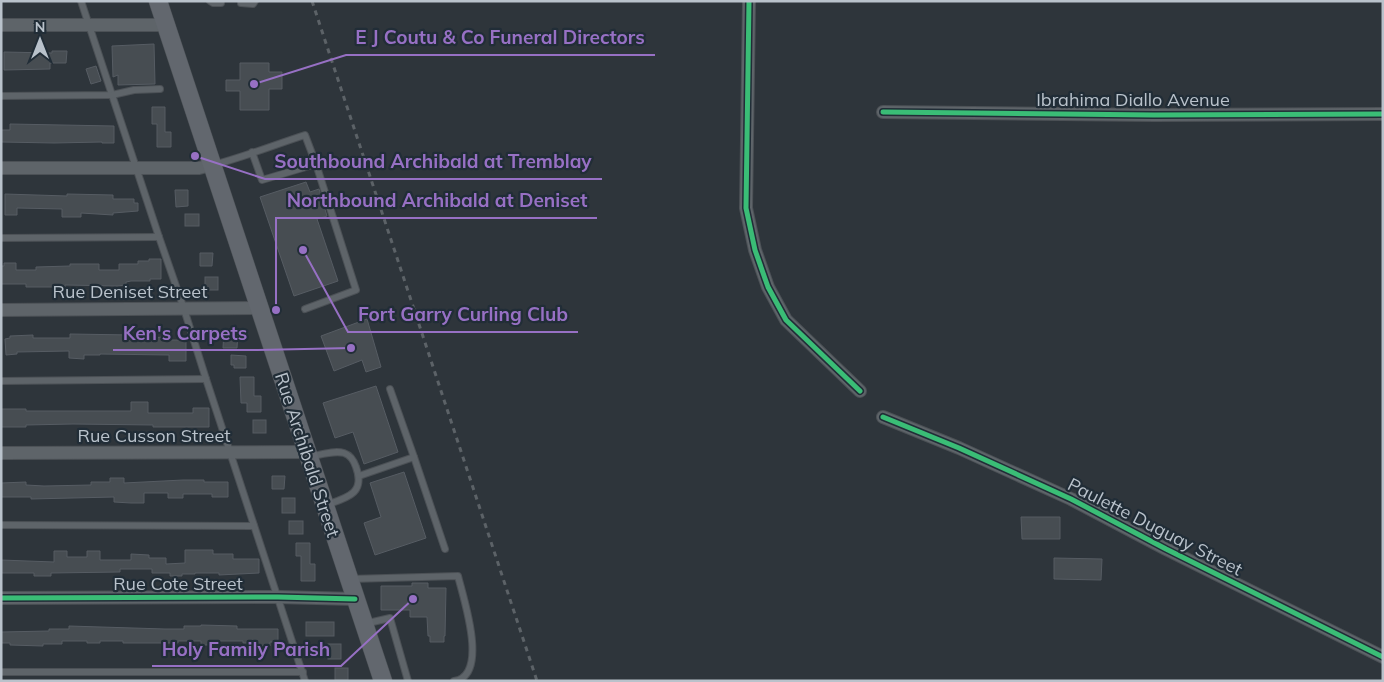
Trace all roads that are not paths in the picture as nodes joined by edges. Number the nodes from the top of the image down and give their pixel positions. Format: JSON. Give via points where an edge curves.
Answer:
{"nodes":[{"id":1,"x":81,"y":1,"type":"edge"},
{"id":2,"x":210,"y":1,"type":"edge"},
{"id":3,"x":255,"y":1,"type":"edge"},
{"id":4,"x":749,"y":1,"type":"edge"},
{"id":5,"x":161,"y":3,"type":"edge"},
{"id":6,"x":222,"y":3,"type":"dead end"},
{"id":7,"x":241,"y":3,"type":"dead end"},
{"id":8,"x":1,"y":25,"type":"edge"},
{"id":9,"x":89,"y":25,"type":"junction"},
{"id":10,"x":166,"y":25,"type":"junction"},
{"id":11,"x":160,"y":89,"type":"dead end"},
{"id":12,"x":1,"y":96,"type":"edge"},
{"id":13,"x":112,"y":96,"type":"junction"},
{"id":14,"x":883,"y":112,"type":"dead end"},
{"id":15,"x":1383,"y":114,"type":"edge"},
{"id":16,"x":252,"y":152,"type":"junction"},
{"id":17,"x":316,"y":164,"type":"junction"},
{"id":18,"x":211,"y":165,"type":"junction"},
{"id":19,"x":1,"y":168,"type":"edge"},
{"id":20,"x":136,"y":168,"type":"junction"},
{"id":21,"x":158,"y":237,"type":"junction"},
{"id":22,"x":1,"y":238,"type":"edge"},
{"id":23,"x":260,"y":308,"type":"junction"},
{"id":24,"x":184,"y":309,"type":"junction"},
{"id":25,"x":305,"y":309,"type":"dead end"},
{"id":26,"x":1,"y":310,"type":"edge"},
{"id":27,"x":206,"y":379,"type":"junction"},
{"id":28,"x":1,"y":381,"type":"edge"},
{"id":29,"x":390,"y":389,"type":"dead end"},
{"id":30,"x":860,"y":391,"type":"dead end"},
{"id":31,"x":883,"y":417,"type":"dead end"},
{"id":32,"x":1,"y":453,"type":"edge"},
{"id":33,"x":230,"y":453,"type":"junction"},
{"id":34,"x":307,"y":455,"type":"junction"},
{"id":35,"x":414,"y":457,"type":"junction"},
{"id":36,"x":359,"y":476,"type":"junction"},
{"id":37,"x":324,"y":506,"type":"junction"},
{"id":38,"x":1,"y":525,"type":"edge"},
{"id":39,"x":254,"y":526,"type":"junction"},
{"id":40,"x":445,"y":549,"type":"dead end"},
{"id":41,"x":349,"y":579,"type":"junction"},
{"id":42,"x":1,"y":598,"type":"edge"},
{"id":43,"x":278,"y":598,"type":"junction"},
{"id":44,"x":355,"y":599,"type":"junction"},
{"id":45,"x":363,"y":624,"type":"junction"},
{"id":46,"x":1383,"y":657,"type":"edge"},
{"id":47,"x":1,"y":672,"type":"edge"},
{"id":48,"x":302,"y":672,"type":"junction"},
{"id":49,"x":305,"y":681,"type":"edge"},
{"id":50,"x":383,"y":681,"type":"edge"},
{"id":51,"x":408,"y":681,"type":"edge"},
{"id":52,"x":454,"y":681,"type":"edge"}],
"edges":[{"from":1,"to":9,"type":"lane"},
{"from":2,"to":6,"type":"lane"},
{"from":3,"to":7,"type":"lane","via":[[253,4]]},
{"from":4,"to":30,"type":"street","via":[[746,208],[755,250],[768,287],[786,320]]},
{"from":5,"to":10,"type":"main road","name":"Rue Archibald Street"},
{"from":8,"to":9,"type":"street"},
{"from":9,"to":10,"type":"street"},
{"from":9,"to":13,"type":"lane"},
{"from":10,"to":18,"type":"main road","name":"Rue Archibald Street"},
{"from":11,"to":13,"type":"lane","via":[[134,90]]},
{"from":12,"to":13,"type":"lane"},
{"from":13,"to":20,"type":"lane"},
{"from":14,"to":15,"type":"street","name":"Ibrahima Diallo Avenue"},
{"from":16,"to":17,"type":"lane","via":[[262,180]]},
{"from":16,"to":17,"type":"lane","via":[[305,135]]},
{"from":16,"to":18,"type":"lane"},
{"from":17,"to":25,"type":"lane","via":[[356,290]]},
{"from":18,"to":20,"type":"street","via":[[199,168]]},
{"from":18,"to":23,"type":"main road","name":"Rue Archibald Street"},
{"from":19,"to":20,"type":"street"},
{"from":20,"to":21,"type":"lane"},
{"from":21,"to":22,"type":"lane"},
{"from":21,"to":24,"type":"lane"},
{"from":23,"to":24,"type":"street","name":"Rue Deniset Street"},
{"from":23,"to":34,"type":"main road","name":"Rue Archibald Street"},
{"from":24,"to":26,"type":"street","name":"Rue Deniset Street"},
{"from":24,"to":27,"type":"lane"},
{"from":27,"to":28,"type":"lane"},
{"from":27,"to":33,"type":"lane"},
{"from":29,"to":35,"type":"lane"},
{"from":31,"to":46,"type":"street","name":"Paulette Duguay Street","via":[[1071,499]]},
{"from":32,"to":33,"type":"street","name":"Rue Cusson Street"},
{"from":33,"to":34,"type":"street","name":"Rue Cusson Street"},
{"from":33,"to":39,"type":"lane"},
{"from":34,"to":36,"type":"lane","via":[[344,453],[352,458]]},
{"from":34,"to":37,"type":"main road","name":"Rue Archibald Street"},
{"from":35,"to":36,"type":"lane"},
{"from":35,"to":40,"type":"lane"},
{"from":36,"to":37,"type":"lane","via":[[359,484],[351,495]]},
{"from":37,"to":41,"type":"main road","name":"Rue Archibald Street"},
{"from":38,"to":39,"type":"lane"},
{"from":39,"to":43,"type":"lane"},
{"from":41,"to":44,"type":"main road","name":"Rue Archibald Street"},
{"from":41,"to":52,"type":"lane","via":[[458,576],[472,634],[473,656],[468,672]]},
{"from":42,"to":43,"type":"street","name":"Rue Cote Street"},
{"from":43,"to":44,"type":"street","name":"Rue Cote Street"},
{"from":43,"to":48,"type":"lane"},
{"from":44,"to":45,"type":"main road","name":"Rue Archibald Street"},
{"from":45,"to":50,"type":"main road","name":"Rue Archibald Street"},
{"from":45,"to":51,"type":"lane","via":[[390,618]]},
{"from":47,"to":48,"type":"lane"},
{"from":48,"to":49,"type":"lane"}]}
